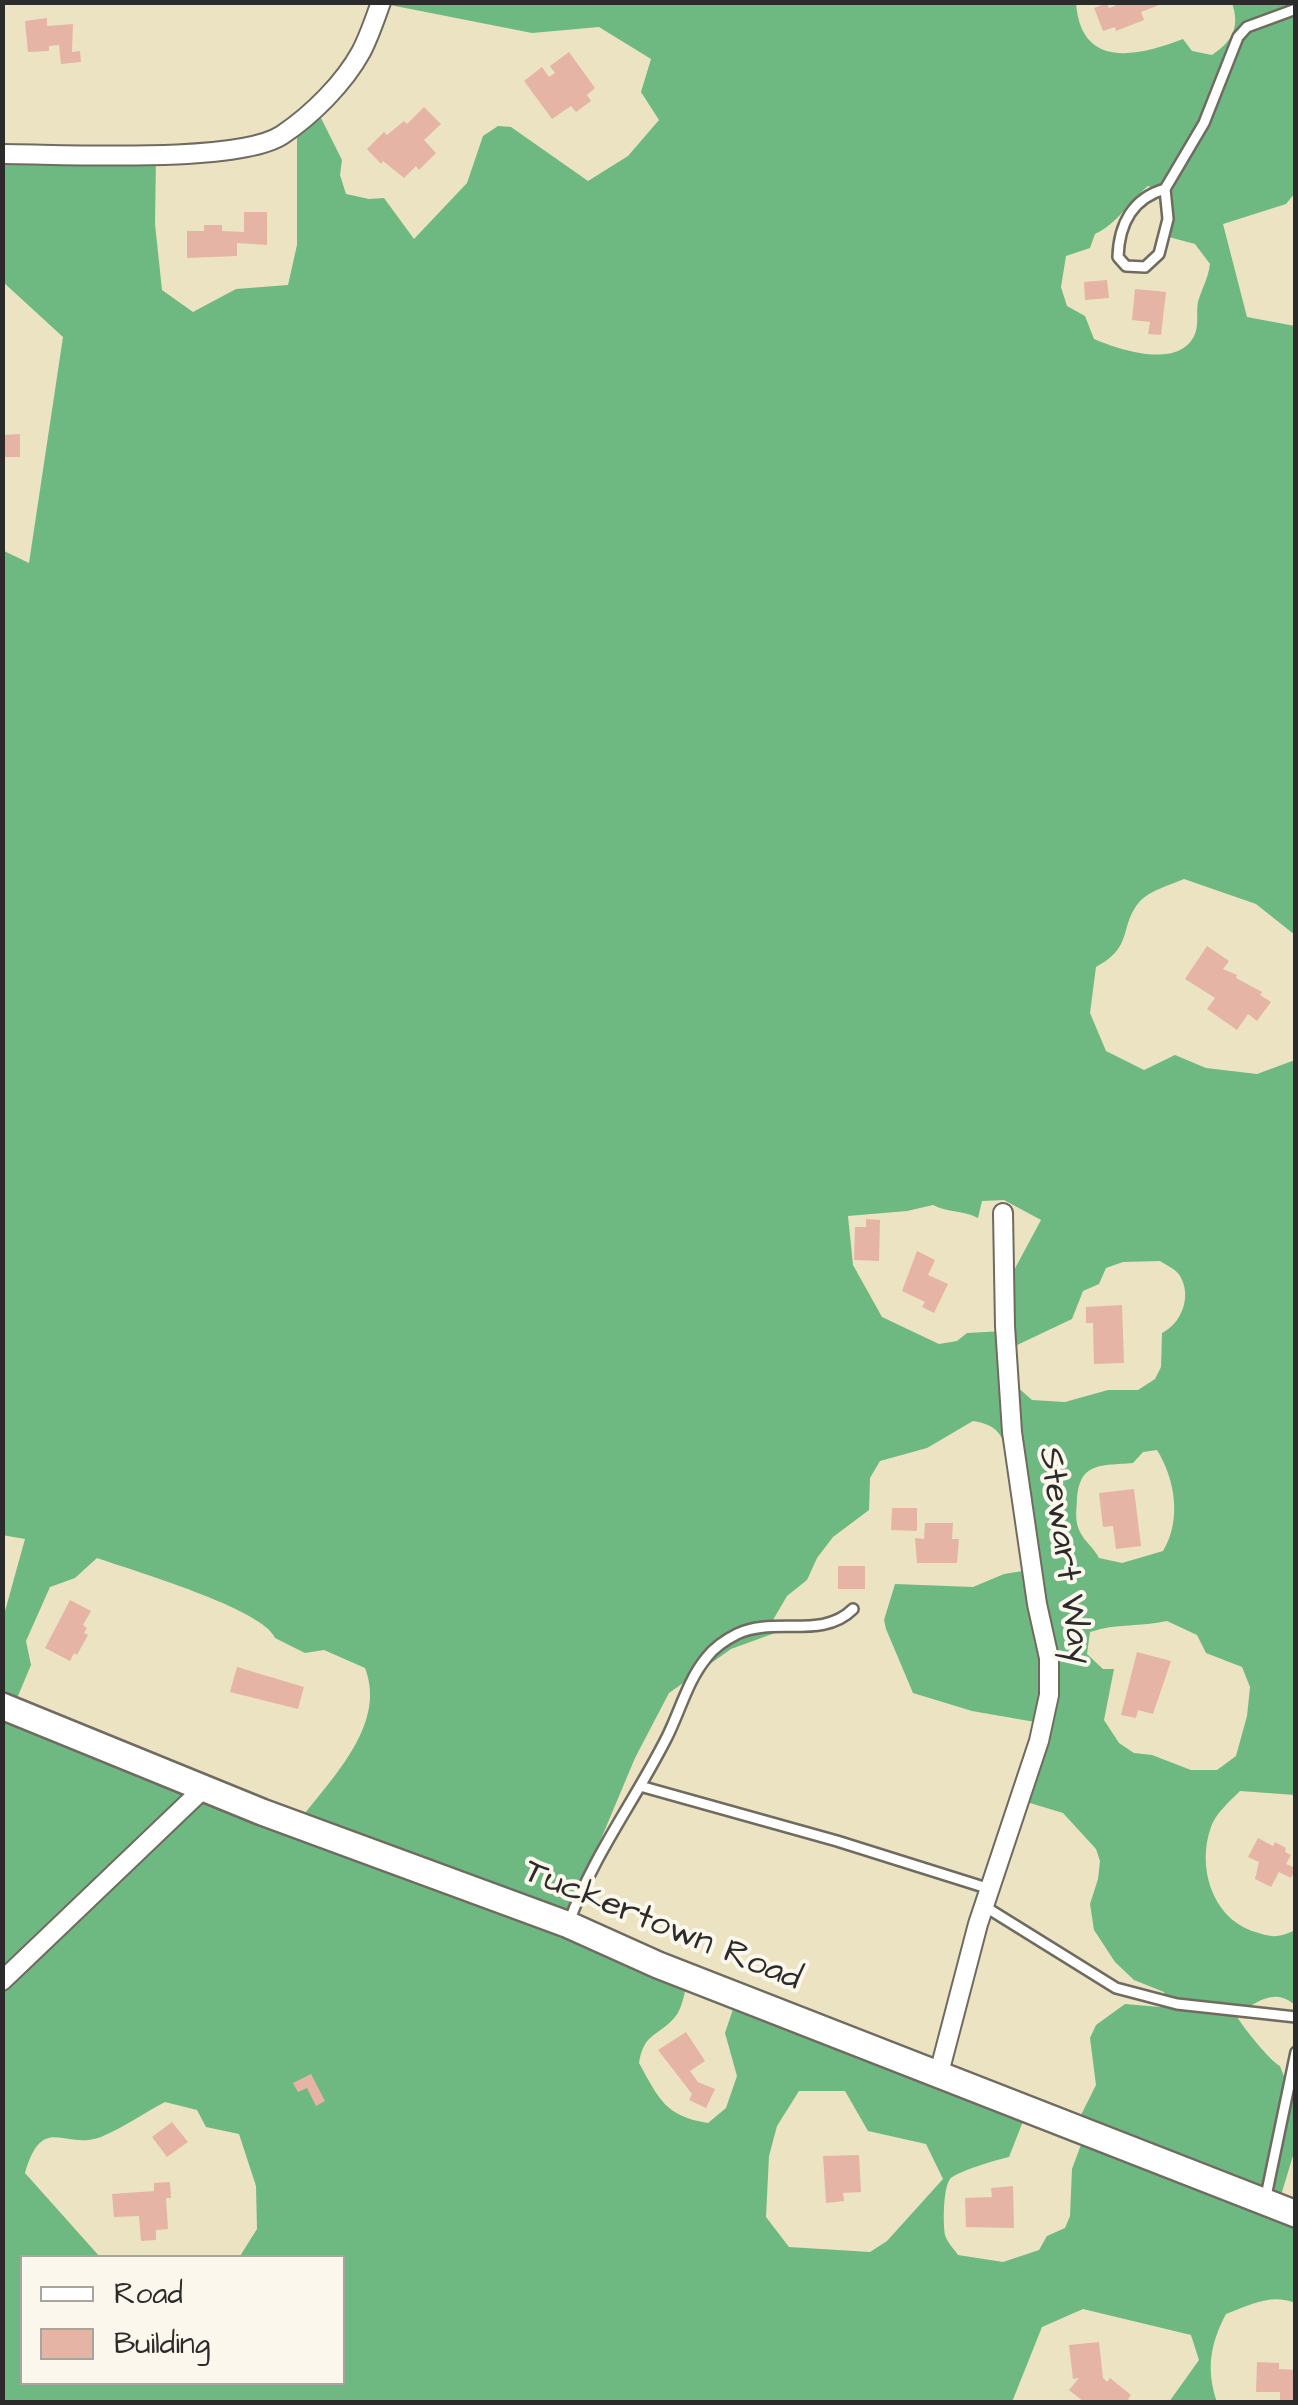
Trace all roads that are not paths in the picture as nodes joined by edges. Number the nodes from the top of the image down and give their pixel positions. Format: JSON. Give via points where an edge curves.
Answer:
{"nodes":[{"id":1,"x":381,"y":2,"type":"edge"},
{"id":2,"x":1296,"y":9,"type":"edge"},
{"id":3,"x":2,"y":154,"type":"edge"},
{"id":4,"x":1166,"y":189,"type":"junction"},
{"id":5,"x":1003,"y":1213,"type":"dead end"},
{"id":6,"x":853,"y":1608,"type":"dead end"},
{"id":7,"x":2,"y":1706,"type":"edge"},
{"id":8,"x":640,"y":1786,"type":"junction"},
{"id":9,"x":204,"y":1788,"type":"junction"},
{"id":10,"x":987,"y":1897,"type":"junction"},
{"id":11,"x":568,"y":1925,"type":"junction"},
{"id":12,"x":2,"y":1981,"type":"edge"},
{"id":13,"x":1296,"y":2017,"type":"edge"},
{"id":14,"x":1296,"y":2052,"type":"edge"},
{"id":15,"x":939,"y":2073,"type":"junction"},
{"id":16,"x":1264,"y":2202,"type":"junction"},
{"id":17,"x":1296,"y":2214,"type":"edge"}],
"edges":[{"from":1,"to":3,"type":"street","via":[[360,54],[322,102],[280,137],[240,149],[182,153]]},
{"from":2,"to":4,"type":"lane","via":[[1247,27],[1238,37],[1204,123]]},
{"from":4,"to":4,"type":"lane","via":[[1148,194],[1128,215],[1118,257],[1126,266],[1145,267],[1159,254],[1168,219]]},
{"from":5,"to":10,"type":"street","name":"Stewart Way","via":[[1012,1432],[1050,1658],[1050,1695]]},
{"from":6,"to":8,"type":"lane","via":[[825,1625],[754,1628],[709,1654]]},
{"from":7,"to":9,"type":"street","name":"Tuckertown Road"},
{"from":8,"to":10,"type":"lane","via":[[836,1841]]},
{"from":8,"to":11,"type":"lane","via":[[599,1851]]},
{"from":9,"to":11,"type":"street","name":"Tuckertown Road"},
{"from":9,"to":12,"type":"street"},
{"from":10,"to":13,"type":"lane","via":[[1116,1988],[1177,2004]]},
{"from":10,"to":15,"type":"street","name":"Stewart Way"},
{"from":11,"to":15,"type":"street","name":"Tuckertown Road"},
{"from":14,"to":16,"type":"lane"},
{"from":15,"to":16,"type":"street","name":"Tuckertown Road"},
{"from":16,"to":17,"type":"street","name":"Tuckertown Road"}]}
